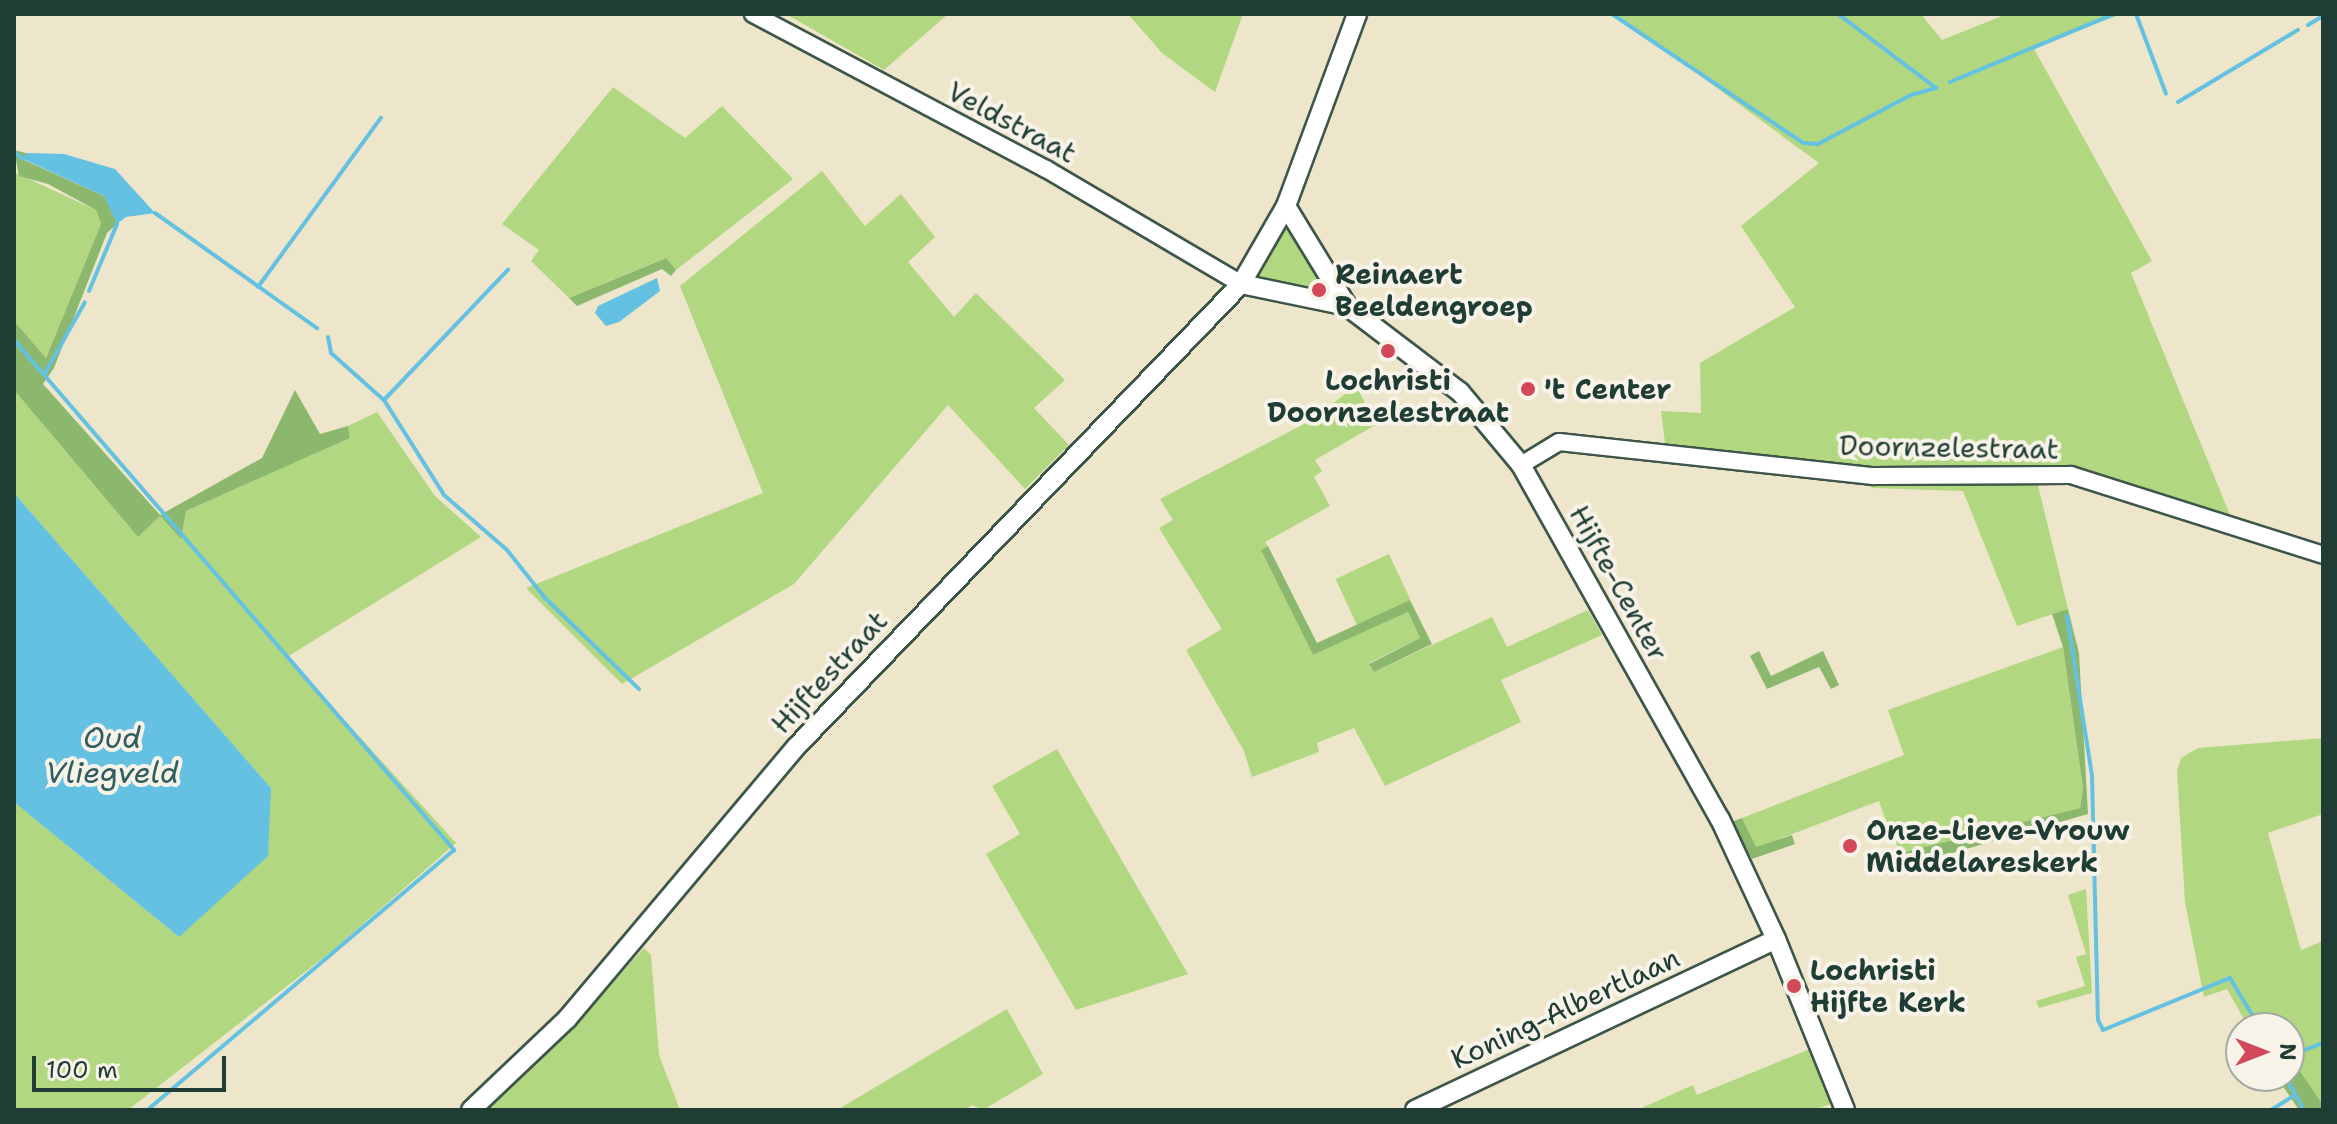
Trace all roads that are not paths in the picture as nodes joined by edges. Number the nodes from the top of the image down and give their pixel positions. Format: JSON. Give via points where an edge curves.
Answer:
{"nodes":[{"id":1,"x":753,"y":14,"type":"edge"},
{"id":2,"x":1357,"y":14,"type":"edge"},
{"id":3,"x":1286,"y":206,"type":"junction"},
{"id":4,"x":1241,"y":284,"type":"junction"},
{"id":5,"x":1347,"y":306,"type":"junction"},
{"id":6,"x":1521,"y":465,"type":"junction"},
{"id":7,"x":2323,"y":555,"type":"edge"},
{"id":8,"x":1776,"y":939,"type":"junction"},
{"id":9,"x":471,"y":1110,"type":"edge"},
{"id":10,"x":1415,"y":1110,"type":"edge"},
{"id":11,"x":1845,"y":1110,"type":"edge"}],
"edges":[{"from":1,"to":4,"type":"street","name":"Veldstraat","via":[[1046,169]]},
{"from":2,"to":3,"type":"street","name":"Hijftestraat"},
{"from":3,"to":4,"type":"street","name":"Hijftestraat"},
{"from":3,"to":5,"type":"street","name":"Hijfte-Center"},
{"from":4,"to":5,"type":"street","name":"Hijfte-Center"},
{"from":4,"to":9,"type":"street","name":"Hijftestraat","via":[[807,735],[567,1019]]},
{"from":5,"to":6,"type":"street","name":"Hijfte-Center","via":[[1460,392]]},
{"from":6,"to":7,"type":"street","name":"Doornzelestraat","via":[[1559,442],[1873,476],[2071,475]]},
{"from":6,"to":8,"type":"street","name":"Hijfte-Center","via":[[1720,819]]},
{"from":8,"to":10,"type":"street","name":"Koning-Albertlaan"},
{"from":8,"to":11,"type":"street","name":"Hijfte-Center"}]}
